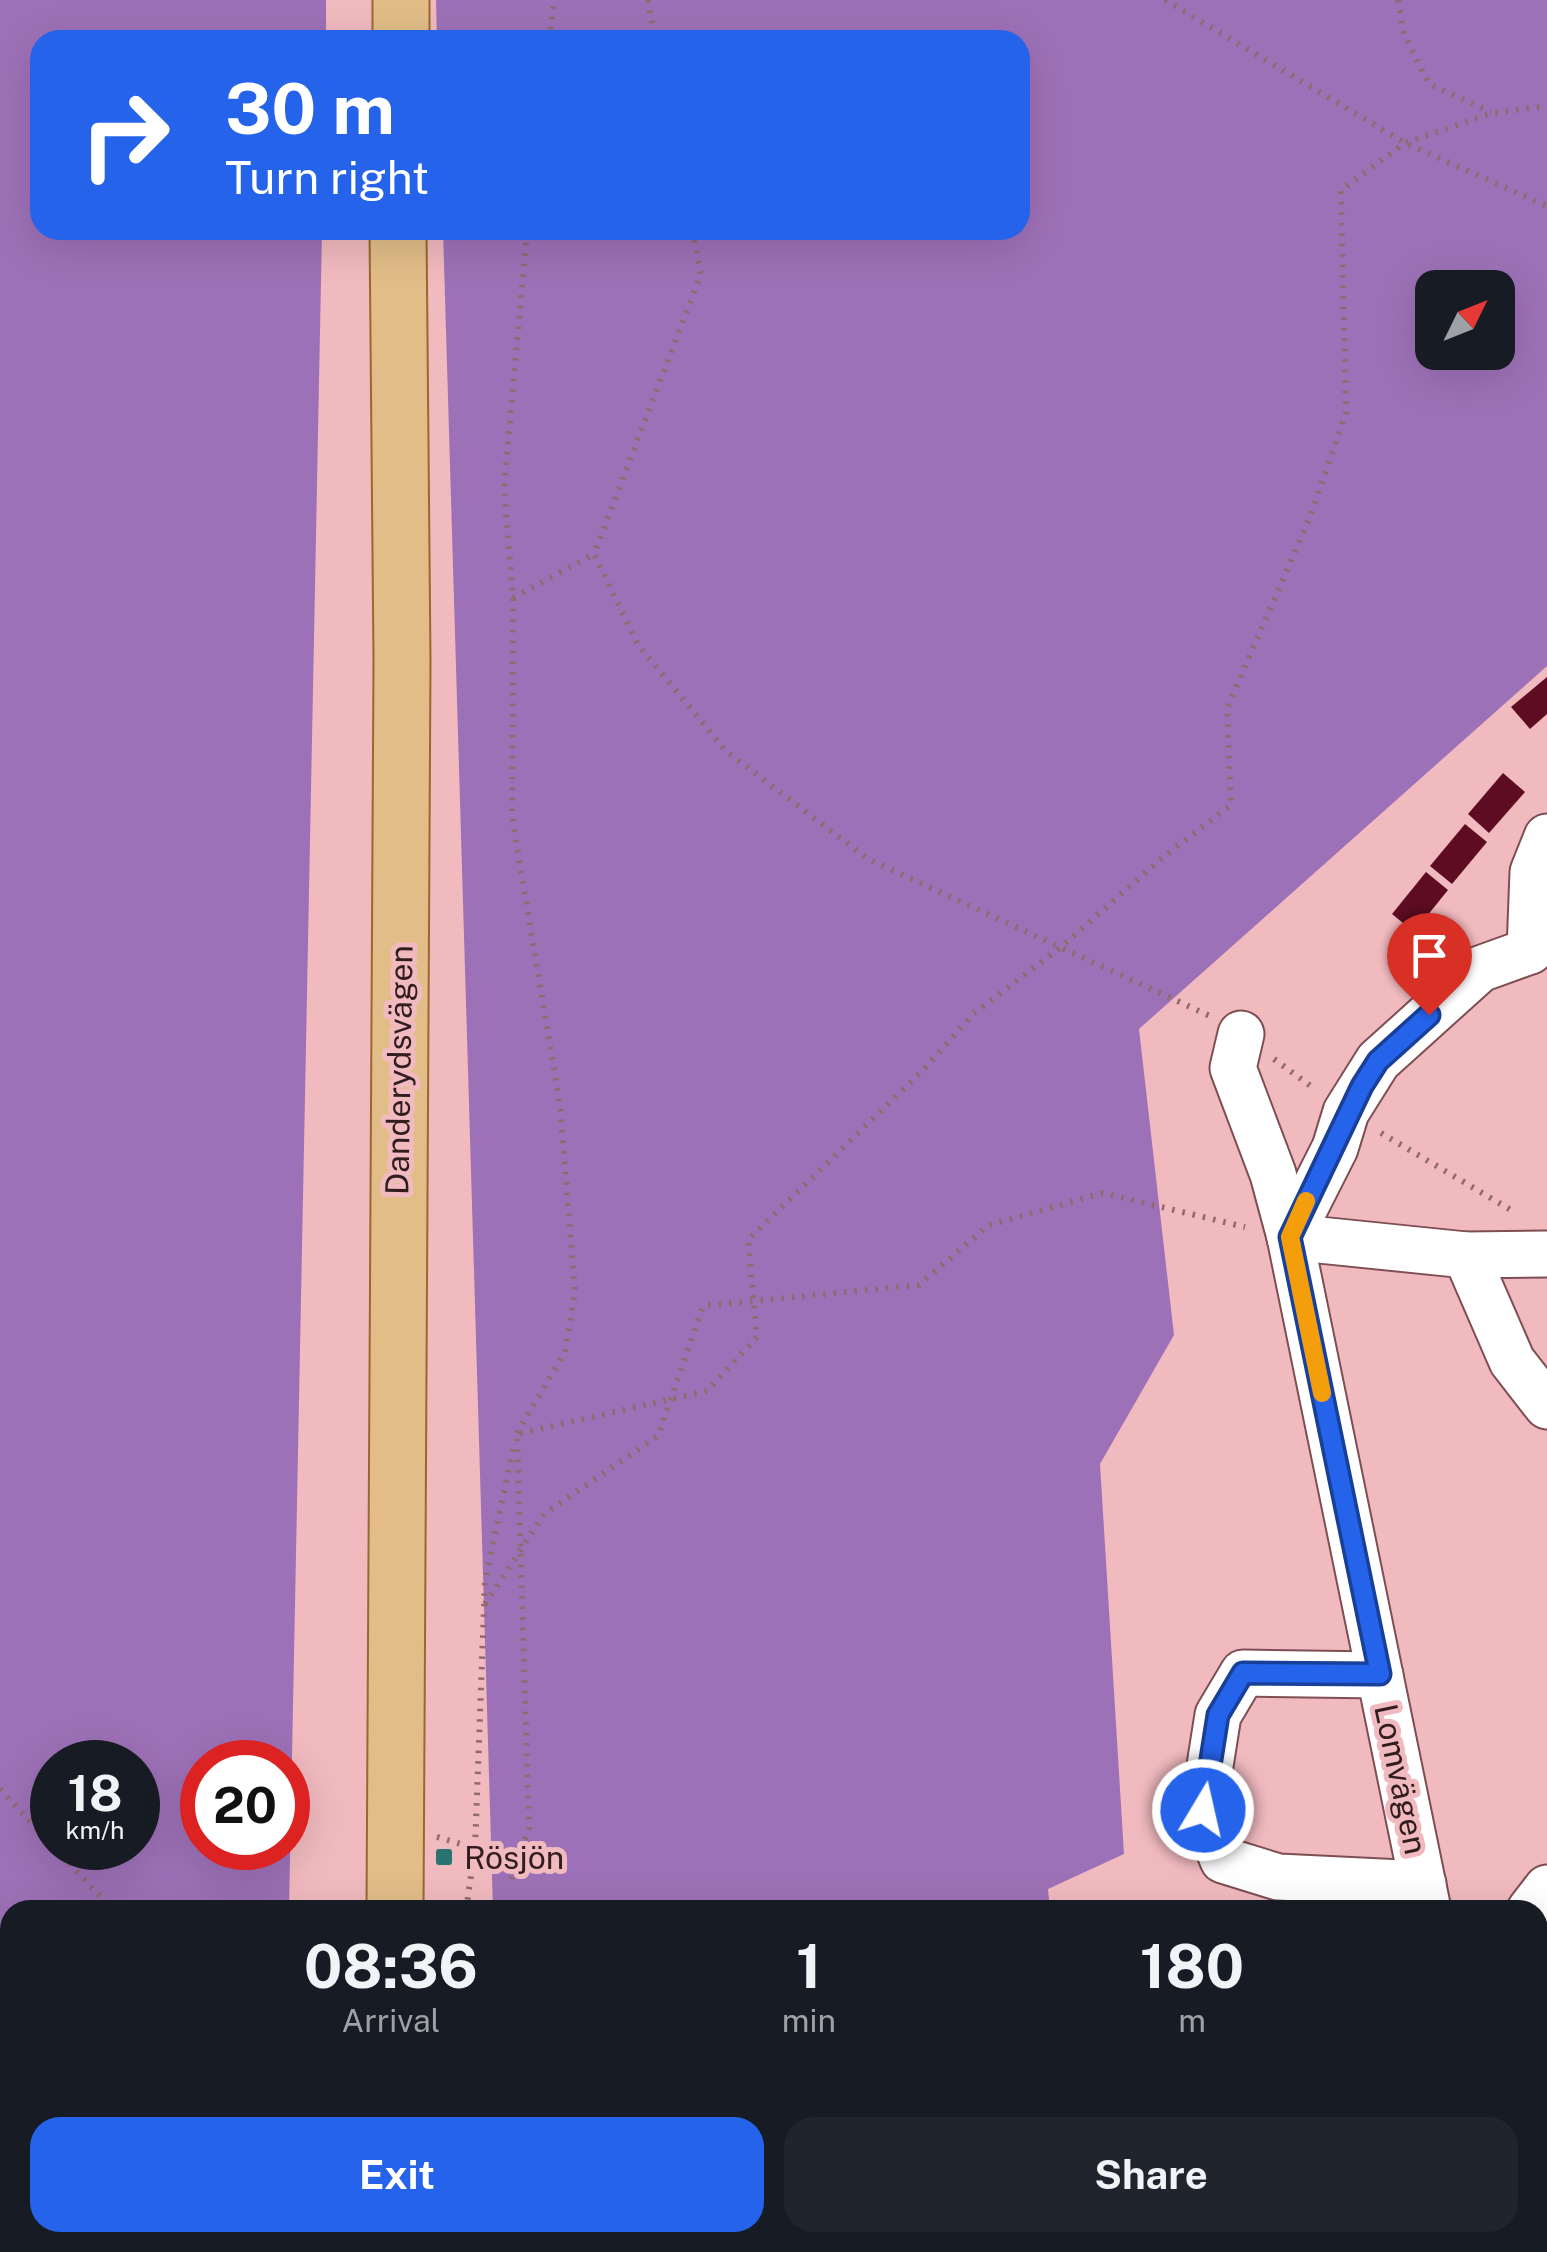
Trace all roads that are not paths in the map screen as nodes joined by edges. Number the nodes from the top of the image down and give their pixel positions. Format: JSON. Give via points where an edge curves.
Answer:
{"nodes":[{"id":1,"x":401,"y":0,"type":"edge"},
{"id":2,"x":401,"y":30,"type":"edge"},
{"id":3,"x":398,"y":240,"type":"edge"},
{"id":4,"x":1547,"y":837,"type":"edge"},
{"id":5,"x":1539,"y":958,"type":"edge"},
{"id":6,"x":1241,"y":1034,"type":"road end"},
{"id":7,"x":1290,"y":1237,"type":"junction"},
{"id":8,"x":1539,"y":1238,"type":"edge"},
{"id":9,"x":1466,"y":1255,"type":"junction"},
{"id":10,"x":1547,"y":1406,"type":"edge"},
{"id":11,"x":1380,"y":1674,"type":"junction"},
{"id":12,"x":1425,"y":1897,"type":"edge"},
{"id":13,"x":394,"y":1900,"type":"edge"}],
"edges":[{"from":1,"to":2,"type":"main road"},
{"from":3,"to":13,"type":"main road","name":"Danderydsvägen"},
{"from":4,"to":5,"type":"lane","via":[[1534,872]]},
{"from":5,"to":7,"type":"lane","via":[[1480,969],[1378,1061],[1346,1112]]},
{"from":6,"to":7,"type":"lane","name":"Lomvägen","via":[[1233,1068]]},
{"from":7,"to":9,"type":"lane"},
{"from":7,"to":11,"type":"lane","name":"Lomvägen"},
{"from":8,"to":9,"type":"lane"},
{"from":9,"to":10,"type":"lane","via":[[1512,1361]]},
{"from":11,"to":12,"type":"lane","name":"Lomvägen"},
{"from":11,"to":12,"type":"lane","via":[[1243,1673],[1218,1715],[1203,1810],[1222,1860],[1278,1877]]}]}
